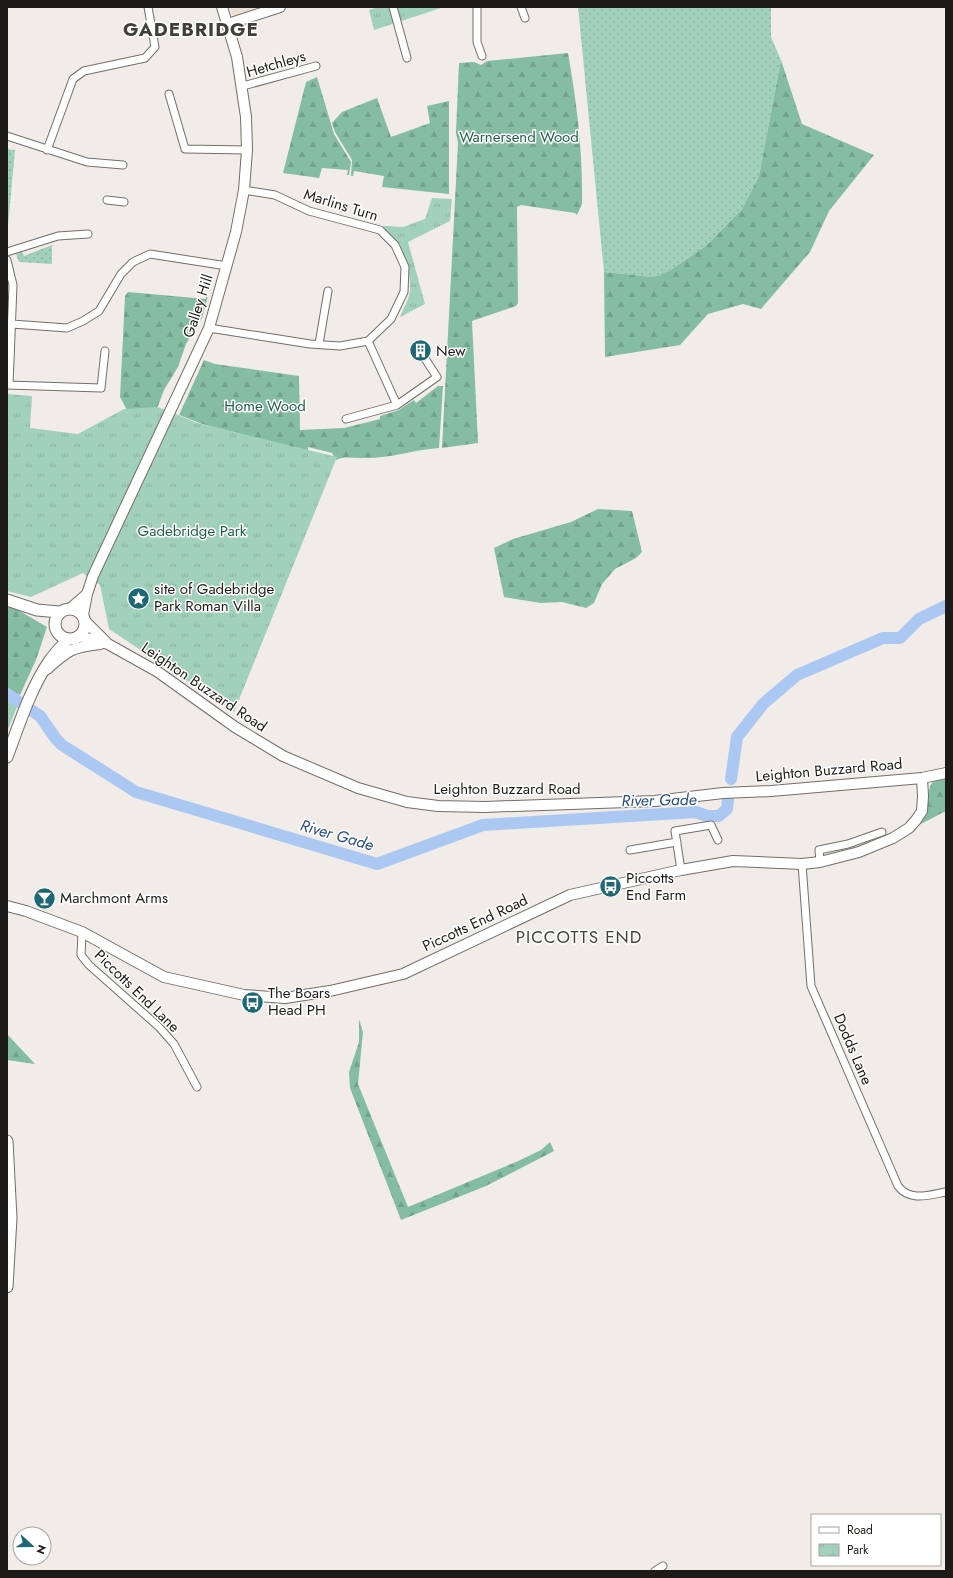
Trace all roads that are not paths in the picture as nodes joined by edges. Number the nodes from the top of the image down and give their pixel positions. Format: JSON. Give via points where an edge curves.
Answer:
{"nodes":[{"id":1,"x":148,"y":7,"type":"edge"},
{"id":2,"x":222,"y":7,"type":"edge"},
{"id":3,"x":280,"y":7,"type":"edge"},
{"id":4,"x":393,"y":7,"type":"edge"},
{"id":5,"x":477,"y":7,"type":"edge"},
{"id":6,"x":521,"y":7,"type":"edge"},
{"id":7,"x":525,"y":18,"type":"dead end"},
{"id":8,"x":228,"y":24,"type":"junction"},
{"id":9,"x":482,"y":56,"type":"dead end"},
{"id":10,"x":407,"y":58,"type":"dead end"},
{"id":11,"x":316,"y":66,"type":"dead end"},
{"id":12,"x":243,"y":86,"type":"junction"},
{"id":13,"x":169,"y":94,"type":"dead end"},
{"id":14,"x":7,"y":136,"type":"edge"},
{"id":15,"x":48,"y":150,"type":"junction"},
{"id":16,"x":247,"y":150,"type":"junction"},
{"id":17,"x":122,"y":166,"type":"dead end"},
{"id":18,"x":244,"y":190,"type":"junction"},
{"id":19,"x":107,"y":200,"type":"dead end"},
{"id":20,"x":124,"y":202,"type":"dead end"},
{"id":21,"x":88,"y":234,"type":"dead end"},
{"id":22,"x":7,"y":252,"type":"edge"},
{"id":23,"x":7,"y":260,"type":"edge"},
{"id":24,"x":227,"y":266,"type":"junction"},
{"id":25,"x":328,"y":292,"type":"dead end"},
{"id":26,"x":12,"y":324,"type":"junction"},
{"id":27,"x":209,"y":328,"type":"junction"},
{"id":28,"x":368,"y":341,"type":"junction"},
{"id":29,"x":319,"y":344,"type":"junction"},
{"id":30,"x":105,"y":351,"type":"dead end"},
{"id":31,"x":422,"y":354,"type":"dead end"},
{"id":32,"x":8,"y":385,"type":"edge"},
{"id":33,"x":397,"y":405,"type":"junction"},
{"id":34,"x":346,"y":419,"type":"dead end"},
{"id":35,"x":87,"y":594,"type":"junction"},
{"id":36,"x":7,"y":600,"type":"edge"},
{"id":37,"x":71,"y":608,"type":"junction"},
{"id":38,"x":37,"y":610,"type":"junction"},
{"id":39,"x":59,"y":612,"type":"junction"},
{"id":40,"x":84,"y":618,"type":"junction"},
{"id":41,"x":55,"y":628,"type":"junction"},
{"id":42,"x":79,"y":636,"type":"junction"},
{"id":43,"x":68,"y":639,"type":"junction"},
{"id":44,"x":108,"y":644,"type":"junction"},
{"id":45,"x":50,"y":660,"type":"junction"},
{"id":46,"x":42,"y":673,"type":"junction"},
{"id":47,"x":7,"y":757,"type":"edge"},
{"id":48,"x":946,"y":773,"type":"edge"},
{"id":49,"x":922,"y":778,"type":"junction"},
{"id":50,"x":882,"y":832,"type":"dead end"},
{"id":51,"x":718,"y":840,"type":"dead end"},
{"id":52,"x":677,"y":842,"type":"junction"},
{"id":53,"x":630,"y":850,"type":"dead end"},
{"id":54,"x":820,"y":862,"type":"junction"},
{"id":55,"x":802,"y":864,"type":"junction"},
{"id":56,"x":681,"y":870,"type":"junction"},
{"id":57,"x":7,"y":907,"type":"edge"},
{"id":58,"x":82,"y":932,"type":"junction"},
{"id":59,"x":197,"y":1087,"type":"dead end"},
{"id":60,"x":7,"y":1142,"type":"edge"},
{"id":61,"x":946,"y":1192,"type":"edge"},
{"id":62,"x":7,"y":1287,"type":"edge"},
{"id":63,"x":663,"y":1566,"type":"dead end"},
{"id":64,"x":655,"y":1571,"type":"edge"}],
"edges":[{"from":1,"to":15,"type":"street","via":[[155,47],[145,58],[84,71],[73,79]]},
{"from":2,"to":8,"type":"street","name":"Galley Hill"},
{"from":3,"to":8,"type":"street"},
{"from":4,"to":10,"type":"street"},
{"from":5,"to":9,"type":"street","via":[[477,42]]},
{"from":6,"to":7,"type":"street"},
{"from":8,"to":12,"type":"street","name":"Galley Hill"},
{"from":11,"to":12,"type":"street","name":"Hetchleys"},
{"from":12,"to":16,"type":"street","name":"Galley Hill"},
{"from":13,"to":16,"type":"street","via":[[185,149]]},
{"from":14,"to":15,"type":"street"},
{"from":15,"to":17,"type":"street","via":[[87,162]]},
{"from":16,"to":18,"type":"street","name":"Galley Hill"},
{"from":18,"to":24,"type":"street","name":"Galley Hill"},
{"from":18,"to":28,"type":"street","name":"Marlins Turn","via":[[275,195],[309,211],[380,230],[395,245],[405,267],[404,292],[391,319]]},
{"from":19,"to":20,"type":"street"},
{"from":21,"to":22,"type":"street","via":[[58,236]]},
{"from":23,"to":26,"type":"street","via":[[13,285]]},
{"from":24,"to":26,"type":"street","via":[[150,254],[133,262],[121,274],[100,311],[83,321],[67,328]]},
{"from":24,"to":27,"type":"street","name":"Galley Hill"},
{"from":25,"to":29,"type":"street"},
{"from":26,"to":32,"type":"street"},
{"from":27,"to":29,"type":"street","via":[[290,342]]},
{"from":27,"to":35,"type":"street","name":"Galley Hill","via":[[93,576]]},
{"from":28,"to":29,"type":"street","via":[[340,346]]},
{"from":28,"to":33,"type":"street"},
{"from":30,"to":32,"type":"street","via":[[101,388]]},
{"from":31,"to":33,"type":"street","via":[[437,377]]},
{"from":33,"to":34,"type":"street"},
{"from":35,"to":37,"type":"street"},
{"from":35,"to":40,"type":"street","name":"Galley Hill"},
{"from":36,"to":38,"type":"main road"},
{"from":37,"to":39,"type":"main road"},
{"from":37,"to":40,"type":"main road","via":[[79,611]]},
{"from":38,"to":39,"type":"main road"},
{"from":38,"to":41,"type":"main road"},
{"from":39,"to":41,"type":"main road"},
{"from":40,"to":42,"type":"main road","via":[[83,632]]},
{"from":40,"to":44,"type":"street","name":"Leighton Buzzard Road"},
{"from":41,"to":43,"type":"main road","via":[[63,638]]},
{"from":41,"to":45,"type":"main road"},
{"from":42,"to":43,"type":"main road"},
{"from":42,"to":44,"type":"street","name":"Leighton Buzzard Road"},
{"from":43,"to":45,"type":"main road"},
{"from":44,"to":46,"type":"street","via":[[78,646],[61,656]]},
{"from":44,"to":49,"type":"street","name":"Leighton Buzzard Road","via":[[158,672],[234,727],[283,756],[358,788],[406,802],[485,807],[655,801],[723,793]]},
{"from":45,"to":46,"type":"main road"},
{"from":46,"to":47,"type":"main road"},
{"from":48,"to":49,"type":"street","name":"Leighton Buzzard Road"},
{"from":49,"to":54,"type":"street","name":"Piccotts End Road","via":[[922,810],[909,828],[893,838],[859,852]]},
{"from":50,"to":54,"type":"street","via":[[848,844],[819,850]]},
{"from":51,"to":52,"type":"street","via":[[711,825],[675,831]]},
{"from":52,"to":53,"type":"street"},
{"from":52,"to":56,"type":"street"},
{"from":54,"to":55,"type":"street","name":"Piccotts End Road"},
{"from":55,"to":56,"type":"street","name":"Piccotts End Road","via":[[733,861]]},
{"from":55,"to":61,"type":"street","name":"Dodds Lane","via":[[811,986],[898,1186],[902,1193],[913,1197]]},
{"from":56,"to":58,"type":"street","name":"Piccotts End Road","via":[[570,895],[403,974],[330,991],[285,998],[244,995],[164,977]]},
{"from":57,"to":58,"type":"street","name":"Piccotts End Road","via":[[26,911]]},
{"from":58,"to":59,"type":"street","name":"Piccotts End Lane","via":[[81,954],[89,965],[160,1027],[174,1044]]},
{"from":60,"to":62,"type":"main road","via":[[11,1218]]},
{"from":63,"to":64,"type":"street"}]}
